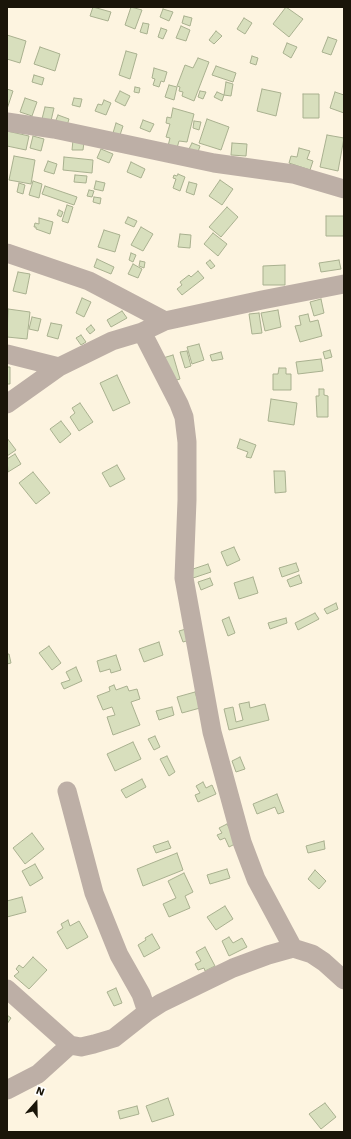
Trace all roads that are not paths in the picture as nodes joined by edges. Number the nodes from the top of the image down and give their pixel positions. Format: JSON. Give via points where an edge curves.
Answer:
{"nodes":[{"id":1,"x":7,"y":122,"type":"edge"},
{"id":2,"x":344,"y":189,"type":"edge"},
{"id":3,"x":7,"y":253,"type":"edge"},
{"id":4,"x":344,"y":284,"type":"edge"},
{"id":5,"x":165,"y":321,"type":"junction"},
{"id":6,"x":142,"y":332,"type":"junction"},
{"id":7,"x":7,"y":354,"type":"edge"},
{"id":8,"x":59,"y":367,"type":"junction"},
{"id":9,"x":7,"y":404,"type":"edge"},
{"id":10,"x":67,"y":791,"type":"dead end"},
{"id":11,"x":293,"y":948,"type":"junction"},
{"id":12,"x":344,"y":980,"type":"edge"},
{"id":13,"x":7,"y":989,"type":"edge"},
{"id":14,"x":147,"y":1012,"type":"junction"},
{"id":15,"x":70,"y":1045,"type":"junction"},
{"id":16,"x":7,"y":1090,"type":"edge"}],
"edges":[{"from":1,"to":2,"type":"street","via":[[54,129],[214,163],[294,174]]},
{"from":3,"to":5,"type":"street","via":[[89,281]]},
{"from":4,"to":5,"type":"street"},
{"from":5,"to":6,"type":"street"},
{"from":6,"to":8,"type":"street","via":[[112,341]]},
{"from":6,"to":11,"type":"street","via":[[184,417],[187,492],[184,578],[212,732],[242,842],[256,879]]},
{"from":7,"to":8,"type":"street"},
{"from":8,"to":9,"type":"street"},
{"from":10,"to":14,"type":"street","via":[[94,893],[119,955],[141,994]]},
{"from":11,"to":12,"type":"street","via":[[312,954]]},
{"from":11,"to":14,"type":"street","via":[[233,968]]},
{"from":13,"to":15,"type":"street"},
{"from":14,"to":15,"type":"street","via":[[114,1038],[81,1047]]},
{"from":15,"to":16,"type":"street","via":[[38,1074]]}]}
